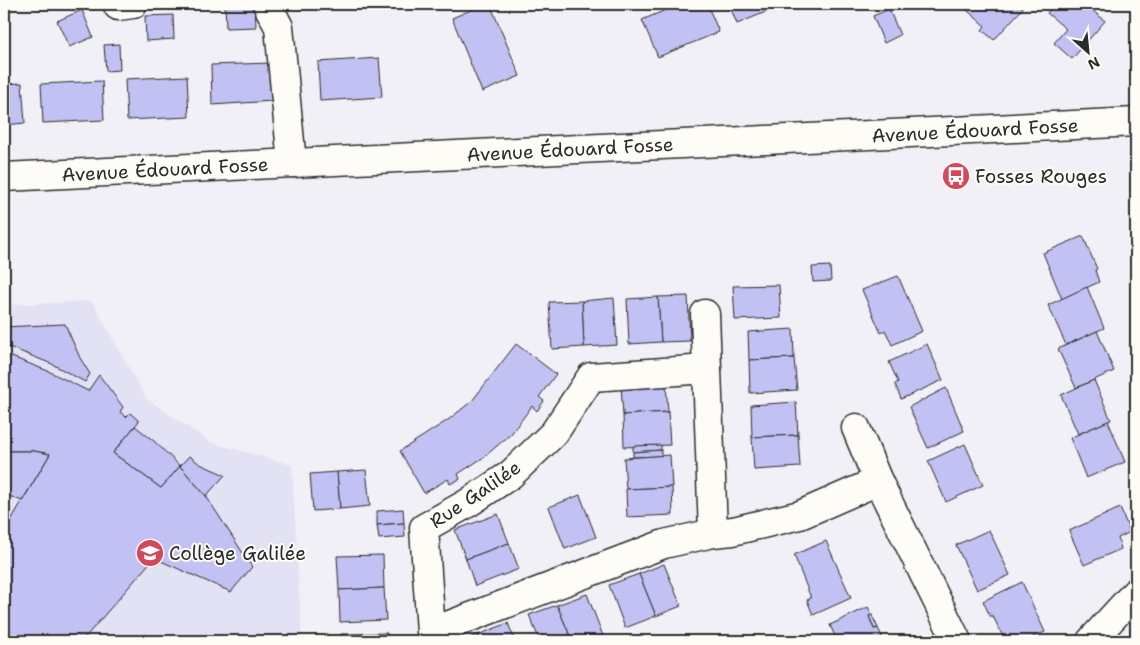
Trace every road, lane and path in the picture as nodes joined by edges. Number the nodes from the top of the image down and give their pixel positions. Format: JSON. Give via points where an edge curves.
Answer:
{"nodes":[{"id":1,"x":267,"y":4,"type":"edge"},
{"id":2,"x":1136,"y":122,"type":"edge"},
{"id":3,"x":292,"y":162,"type":"junction"},
{"id":4,"x":4,"y":177,"type":"edge"},
{"id":5,"x":704,"y":314,"type":"dead end"},
{"id":6,"x":707,"y":369,"type":"junction"},
{"id":7,"x":856,"y":428,"type":"dead end"},
{"id":8,"x":878,"y":481,"type":"junction"},
{"id":9,"x":713,"y":533,"type":"junction"},
{"id":10,"x":1136,"y":592,"type":"edge"},
{"id":11,"x":431,"y":637,"type":"edge"},
{"id":12,"x":957,"y":641,"type":"edge"},
{"id":13,"x":1092,"y":641,"type":"edge"}],
"edges":[{"from":1,"to":3,"type":"street","via":[[279,27]]},
{"from":2,"to":3,"type":"street","name":"Avenue Édouard Fosse"},
{"from":3,"to":4,"type":"street","name":"Avenue Édouard Fosse"},
{"from":5,"to":6,"type":"street"},
{"from":6,"to":9,"type":"street"},
{"from":6,"to":11,"type":"street","name":"Rue Galilée","via":[[591,377],[554,432],[510,475],[424,528]]},
{"from":7,"to":8,"type":"street"},
{"from":8,"to":9,"type":"street","name":"Rue Galilée","via":[[800,515]]},
{"from":8,"to":12,"type":"street"},
{"from":9,"to":11,"type":"street","name":"Rue Galilée","via":[[664,544]]},
{"from":10,"to":13,"type":"street"}]}
